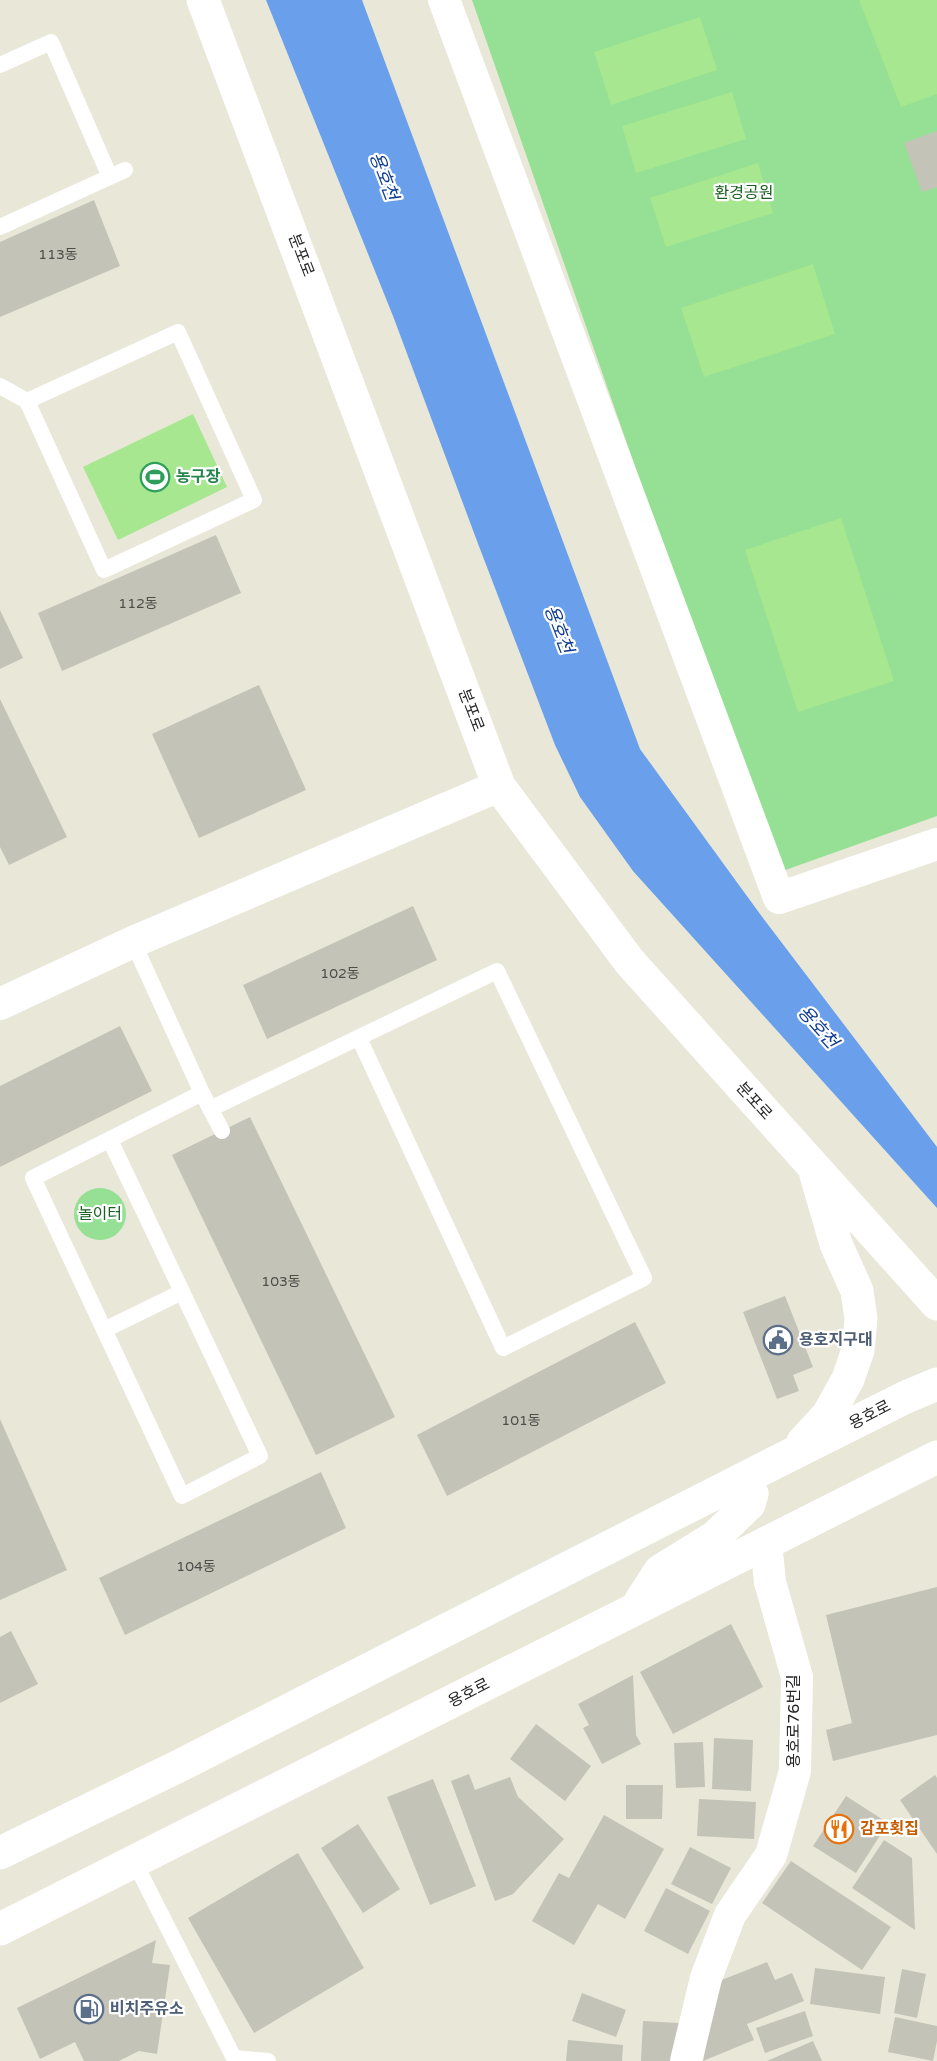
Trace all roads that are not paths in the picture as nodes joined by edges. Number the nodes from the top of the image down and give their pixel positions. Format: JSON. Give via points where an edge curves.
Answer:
{"nodes":[{"id":1,"x":203,"y":0,"type":"edge"},
{"id":2,"x":444,"y":0,"type":"edge"},
{"id":3,"x":0,"y":65,"type":"edge"},
{"id":4,"x":0,"y":227,"type":"edge"},
{"id":5,"x":0,"y":386,"type":"edge"},
{"id":6,"x":27,"y":401,"type":"junction"},
{"id":7,"x":499,"y":786,"type":"junction"},
{"id":8,"x":937,"y":844,"type":"edge"},
{"id":9,"x":133,"y":942,"type":"junction"},
{"id":10,"x":0,"y":1004,"type":"edge"},
{"id":11,"x":359,"y":1038,"type":"junction"},
{"id":12,"x":202,"y":1094,"type":"junction"},
{"id":13,"x":210,"y":1109,"type":"junction"},
{"id":14,"x":222,"y":1131,"type":"dead end"},
{"id":15,"x":110,"y":1140,"type":"junction"},
{"id":16,"x":814,"y":1168,"type":"junction"},
{"id":17,"x":182,"y":1292,"type":"junction"},
{"id":18,"x":937,"y":1304,"type":"edge"},
{"id":19,"x":104,"y":1330,"type":"junction"},
{"id":20,"x":937,"y":1384,"type":"edge"},
{"id":21,"x":792,"y":1454,"type":"junction"},
{"id":22,"x":937,"y":1457,"type":"edge"},
{"id":23,"x":740,"y":1481,"type":"junction"},
{"id":24,"x":766,"y":1543,"type":"junction"},
{"id":25,"x":636,"y":1609,"type":"junction"},
{"id":26,"x":0,"y":1853,"type":"edge"},
{"id":27,"x":134,"y":1861,"type":"junction"},
{"id":28,"x":0,"y":1929,"type":"edge"},
{"id":29,"x":230,"y":2059,"type":"edge"},
{"id":30,"x":268,"y":2061,"type":"edge"},
{"id":31,"x":686,"y":2061,"type":"edge"}],
"edges":[{"from":1,"to":7,"type":"main road","name":"분포로"},
{"from":2,"to":8,"type":"street","via":[[779,898]]},
{"from":3,"to":4,"type":"lane","via":[[51,42],[117,173]]},
{"from":5,"to":6,"type":"lane"},
{"from":6,"to":6,"type":"lane","via":[[178,332],[254,500],[104,570]]},
{"from":7,"to":9,"type":"street"},
{"from":7,"to":16,"type":"main road","name":"분포로","via":[[629,961]]},
{"from":9,"to":10,"type":"street"},
{"from":9,"to":12,"type":"lane"},
{"from":11,"to":11,"type":"lane","via":[[497,972],[644,1278],[502,1348]]},
{"from":11,"to":13,"type":"lane"},
{"from":12,"to":13,"type":"lane"},
{"from":12,"to":15,"type":"lane"},
{"from":13,"to":14,"type":"lane"},
{"from":15,"to":17,"type":"lane"},
{"from":15,"to":19,"type":"lane","via":[[33,1178]]},
{"from":16,"to":18,"type":"main road","name":"분포로"},
{"from":16,"to":21,"type":"main road","via":[[836,1244],[857,1291],[861,1319],[858,1350],[848,1379],[828,1415]]},
{"from":17,"to":19,"type":"lane"},
{"from":17,"to":19,"type":"lane","via":[[260,1456],[182,1496]]},
{"from":20,"to":21,"type":"main road","name":"용호로"},
{"from":21,"to":23,"type":"main road","name":"용호로"},
{"from":22,"to":24,"type":"main road","name":"용호로"},
{"from":23,"to":25,"type":"main road","via":[[752,1494],[749,1504],[715,1537],[660,1571]]},
{"from":23,"to":26,"type":"main road","name":"용호로"},
{"from":24,"to":25,"type":"main road","name":"용호로"},
{"from":24,"to":31,"type":"street","name":"용호로76번길","via":[[770,1582],[796,1677],[795,1771],[771,1855],[730,1915],[706,1978]]},
{"from":25,"to":27,"type":"main road","name":"용호로"},
{"from":27,"to":28,"type":"main road","name":"용호로"},
{"from":27,"to":29,"type":"lane"},
{"from":29,"to":30,"type":"lane"}]}
